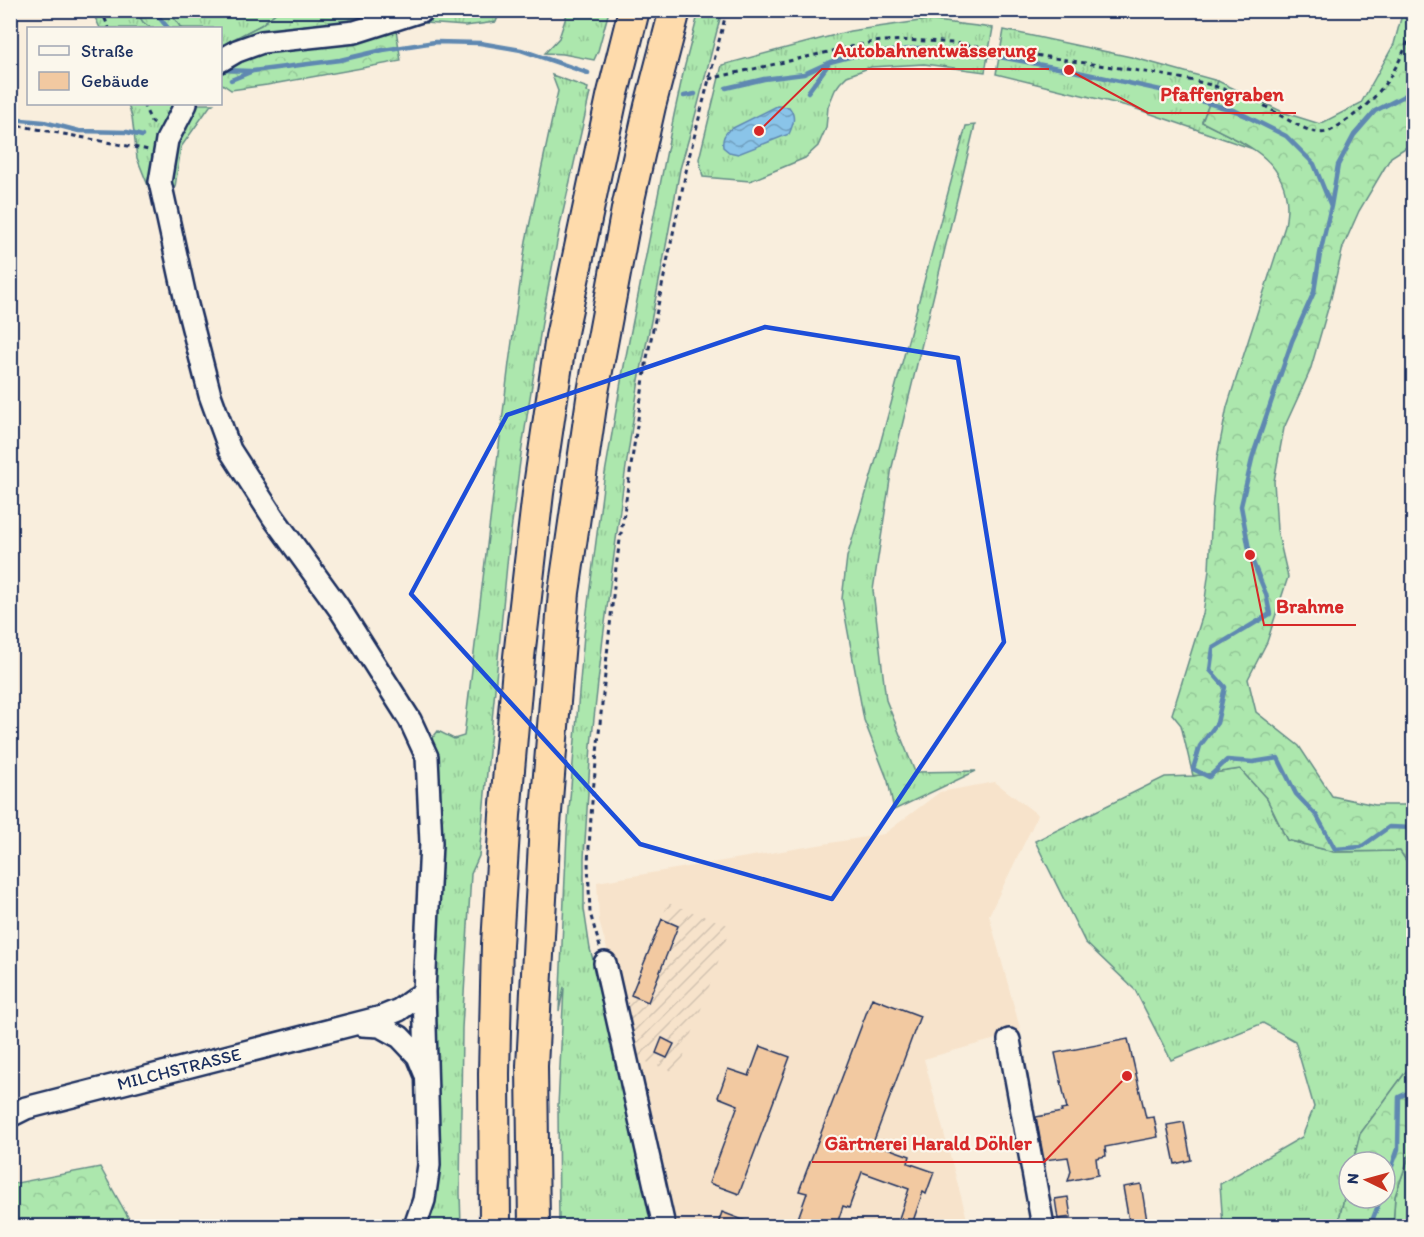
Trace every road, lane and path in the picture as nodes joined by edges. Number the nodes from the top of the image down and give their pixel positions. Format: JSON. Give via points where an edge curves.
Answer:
{"nodes":[{"id":1,"x":101,"y":10,"type":"edge"},
{"id":2,"x":424,"y":10,"type":"edge"},
{"id":3,"x":634,"y":10,"type":"edge"},
{"id":4,"x":675,"y":10,"type":"edge"},
{"id":5,"x":727,"y":10,"type":"edge"},
{"id":6,"x":1413,"y":26,"type":"edge"},
{"id":7,"x":109,"y":27,"type":"edge"},
{"id":8,"x":222,"y":60,"type":"edge"},
{"id":9,"x":710,"y":79,"type":"junction"},
{"id":10,"x":185,"y":105,"type":"edge"},
{"id":11,"x":10,"y":127,"type":"edge"},
{"id":12,"x":165,"y":153,"type":"junction"},
{"id":13,"x":605,"y":963,"type":"joint"},
{"id":14,"x":424,"y":992,"type":"junction"},
{"id":15,"x":349,"y":1025,"type":"junction"},
{"id":16,"x":1009,"y":1040,"type":"dead end"},
{"id":17,"x":426,"y":1076,"type":"junction"},
{"id":18,"x":10,"y":1116,"type":"edge"},
{"id":19,"x":415,"y":1227,"type":"edge"},
{"id":20,"x":495,"y":1227,"type":"edge"},
{"id":21,"x":534,"y":1227,"type":"edge"},
{"id":22,"x":664,"y":1227,"type":"edge"},
{"id":23,"x":1043,"y":1227,"type":"edge"}],
"edges":[{"from":1,"to":7,"type":"path"},
{"from":2,"to":8,"type":"street","via":[[355,32],[262,42]]},
{"from":3,"to":20,"type":"highway","via":[[561,337],[519,657],[497,944]]},
{"from":4,"to":21,"type":"highway","via":[[628,204],[593,392],[564,592],[545,824],[532,1066]]},
{"from":5,"to":9,"type":"path"},
{"from":6,"to":9,"type":"path","via":[[1398,65],[1374,99],[1330,132],[1322,133],[1311,132],[1257,102],[1211,85],[1018,52],[926,41],[873,42]]},
{"from":9,"to":13,"type":"path","via":[[689,157],[647,358],[616,567],[588,862],[590,913]]},
{"from":10,"to":12,"type":"street","via":[[167,140]]},
{"from":11,"to":12,"type":"path"},
{"from":12,"to":14,"type":"street","via":[[160,182],[168,221],[210,395],[230,450],[339,608],[410,720],[428,757],[431,843]]},
{"from":13,"to":22,"type":"street"},
{"from":14,"to":15,"type":"street","name":"MILCHSTRASSE","via":[[399,1010]]},
{"from":14,"to":17,"type":"street"},
{"from":15,"to":17,"type":"street","name":"MILCHSTRASSE","via":[[380,1026],[400,1037],[418,1056]]},
{"from":15,"to":18,"type":"street","name":"MILCHSTRASSE","via":[[26,1108]]},
{"from":16,"to":23,"type":"street"},
{"from":17,"to":19,"type":"street","via":[[429,1165]]}]}
